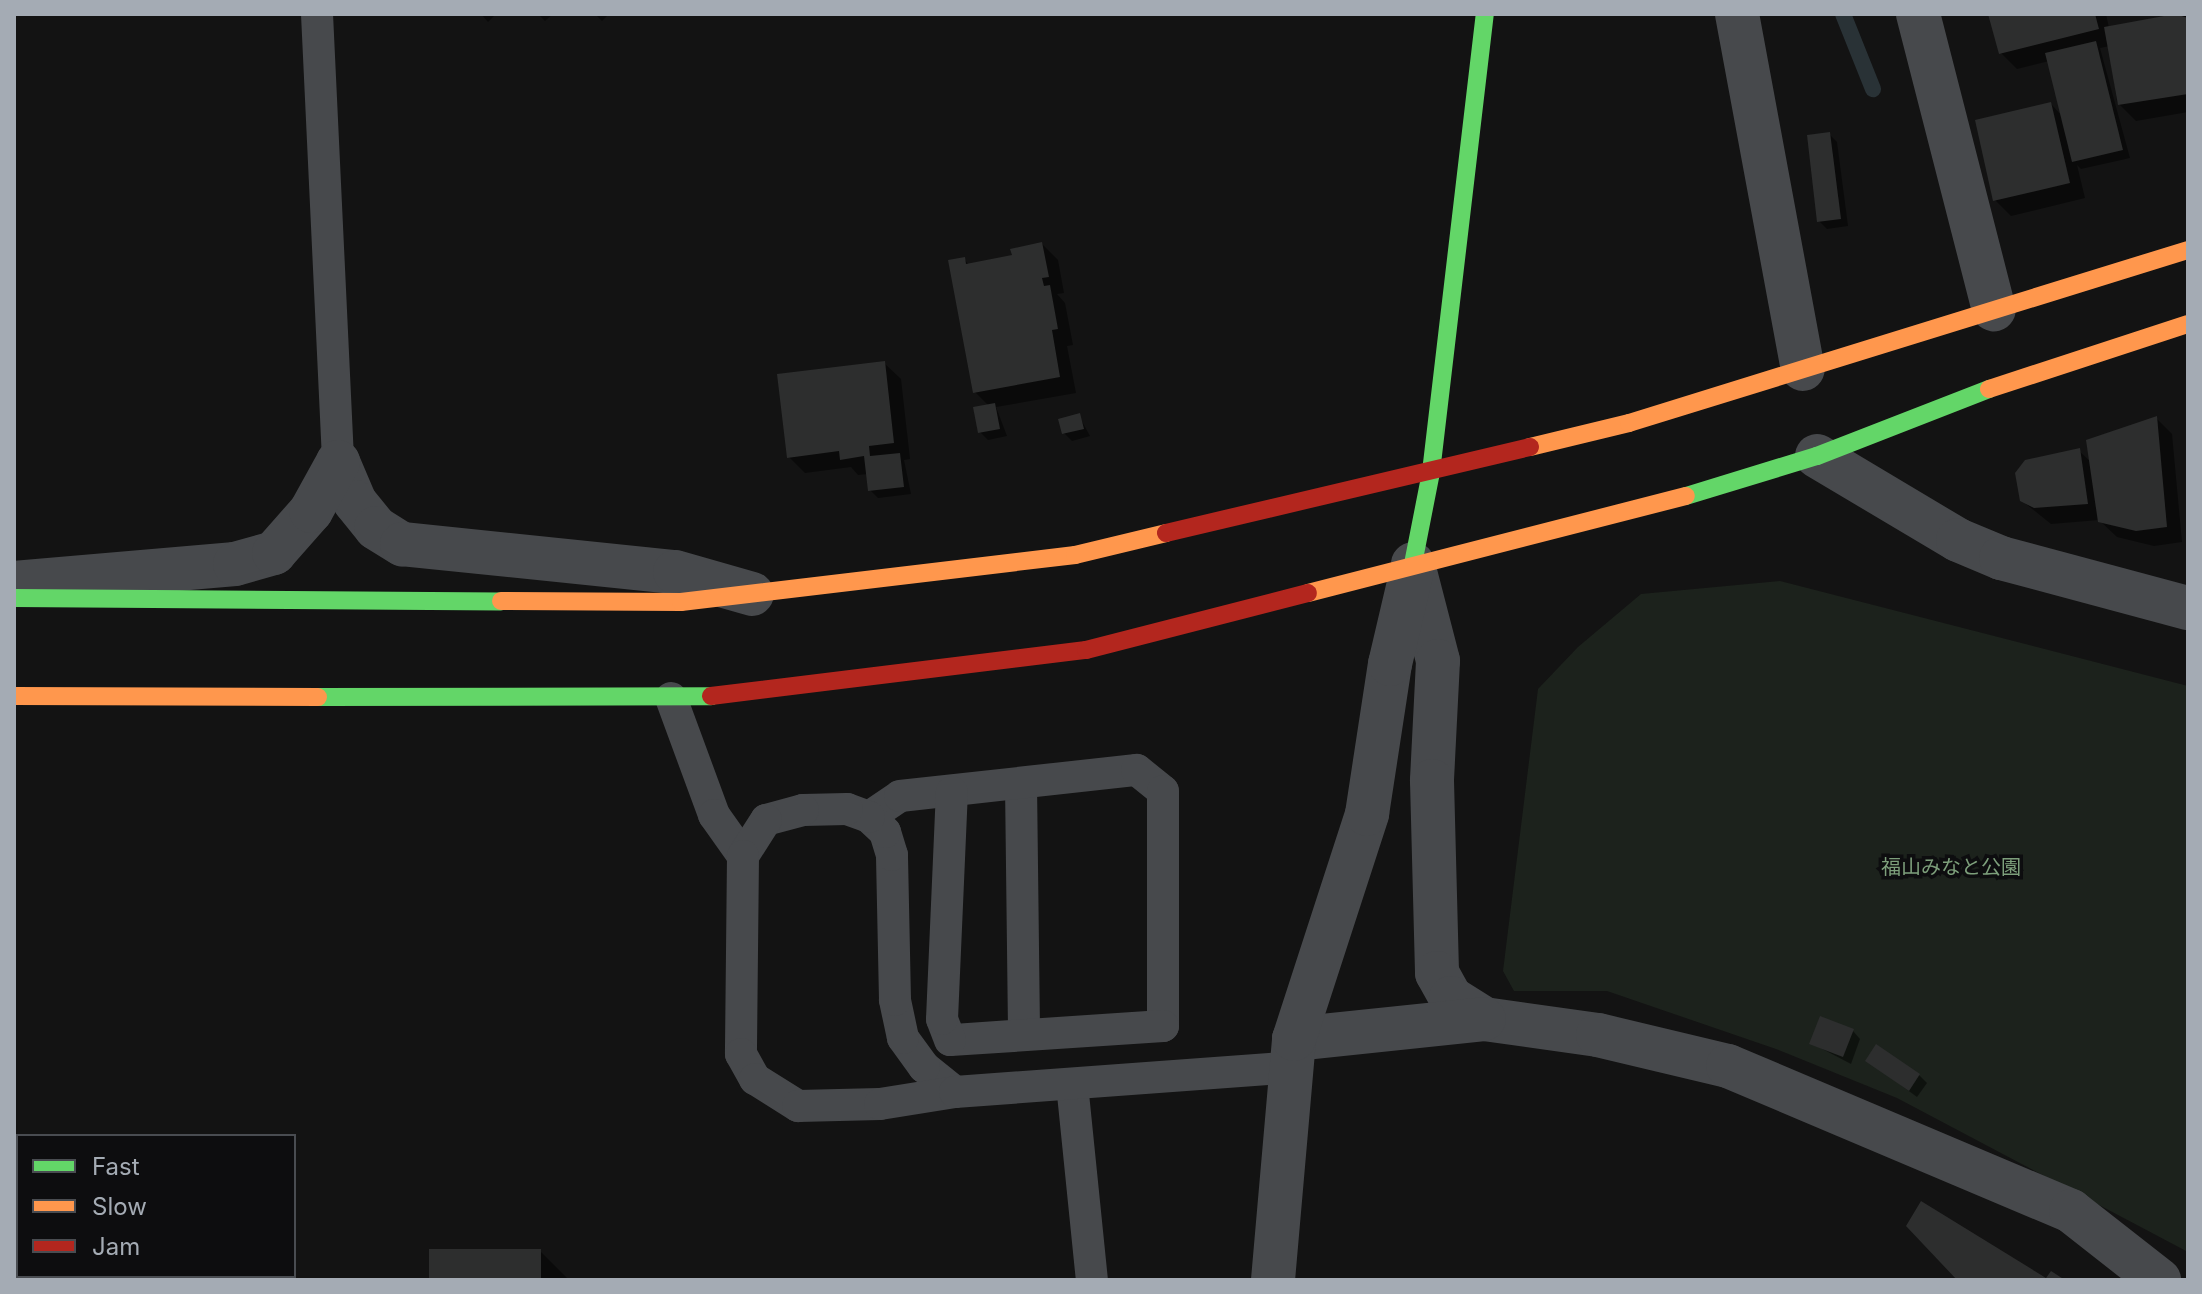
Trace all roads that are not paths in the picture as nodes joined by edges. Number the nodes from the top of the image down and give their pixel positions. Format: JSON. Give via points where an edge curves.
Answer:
{"nodes":[{"id":1,"x":317,"y":14,"type":"edge"},
{"id":2,"x":1485,"y":14,"type":"edge"},
{"id":3,"x":1737,"y":14,"type":"edge"},
{"id":4,"x":1918,"y":14,"type":"edge"},
{"id":5,"x":2188,"y":250,"type":"edge"},
{"id":6,"x":1994,"y":309,"type":"junction"},
{"id":7,"x":2188,"y":324,"type":"edge"},
{"id":8,"x":1803,"y":369,"type":"junction"},
{"id":9,"x":1817,"y":456,"type":"junction"},
{"id":10,"x":338,"y":462,"type":"junction"},
{"id":11,"x":1431,"y":472,"type":"junction"},
{"id":12,"x":1413,"y":564,"type":"junction"},
{"id":13,"x":14,"y":583,"type":"edge"},
{"id":14,"x":752,"y":594,"type":"junction"},
{"id":15,"x":14,"y":598,"type":"edge"},
{"id":16,"x":2188,"y":608,"type":"edge"},
{"id":17,"x":14,"y":696,"type":"edge"},
{"id":18,"x":671,"y":698,"type":"junction"},
{"id":19,"x":1021,"y":784,"type":"junction"},
{"id":20,"x":952,"y":792,"type":"junction"},
{"id":21,"x":869,"y":817,"type":"junction"},
{"id":22,"x":743,"y":856,"type":"junction"},
{"id":23,"x":1484,"y":1019,"type":"junction"},
{"id":24,"x":1024,"y":1035,"type":"junction"},
{"id":25,"x":1293,"y":1053,"type":"junction"},
{"id":26,"x":1072,"y":1084,"type":"junction"},
{"id":27,"x":955,"y":1092,"type":"junction"},
{"id":28,"x":1092,"y":1280,"type":"edge"},
{"id":29,"x":1273,"y":1280,"type":"edge"},
{"id":30,"x":2159,"y":1280,"type":"edge"}],
"edges":[{"from":1,"to":10,"type":"lane"},
{"from":2,"to":11,"type":"street"},
{"from":3,"to":8,"type":"street"},
{"from":4,"to":6,"type":"street"},
{"from":5,"to":6,"type":"street"},
{"from":6,"to":8,"type":"street"},
{"from":7,"to":9,"type":"street","via":[[2029,373]]},
{"from":8,"to":11,"type":"street","via":[[1629,423]]},
{"from":9,"to":12,"type":"street"},
{"from":9,"to":16,"type":"street","via":[[1958,540],[2001,558]]},
{"from":10,"to":13,"type":"street","via":[[311,511],[274,553],[235,564]]},
{"from":10,"to":14,"type":"street","via":[[355,502],[376,528],[402,544],[675,572]]},
{"from":11,"to":12,"type":"street"},
{"from":11,"to":14,"type":"street","via":[[1075,555]]},
{"from":12,"to":18,"type":"street","via":[[1086,650]]},
{"from":12,"to":23,"type":"street","via":[[1438,661],[1432,781],[1437,973],[1451,998]]},
{"from":12,"to":25,"type":"street","via":[[1390,664],[1367,814]]},
{"from":14,"to":15,"type":"street","via":[[681,602]]},
{"from":17,"to":18,"type":"street"},
{"from":18,"to":22,"type":"lane","via":[[714,815]]},
{"from":19,"to":20,"type":"lane"},
{"from":19,"to":24,"type":"lane"},
{"from":19,"to":24,"type":"lane","via":[[1137,770],[1163,791],[1163,1026]]},
{"from":20,"to":21,"type":"lane","via":[[900,796]]},
{"from":20,"to":24,"type":"lane","via":[[942,1019],[950,1040]]},
{"from":21,"to":22,"type":"lane","via":[[847,809],[803,810],[766,820]]},
{"from":21,"to":27,"type":"lane","via":[[885,832],[892,855],[895,1000],[903,1038],[924,1067]]},
{"from":22,"to":27,"type":"lane","via":[[741,1054],[755,1079],[798,1106],[880,1104]]},
{"from":23,"to":25,"type":"street"},
{"from":23,"to":30,"type":"street","via":[[1598,1035],[1728,1066],[2071,1211]]},
{"from":25,"to":26,"type":"lane"},
{"from":25,"to":29,"type":"street"},
{"from":26,"to":27,"type":"lane"},
{"from":26,"to":28,"type":"lane"}]}
